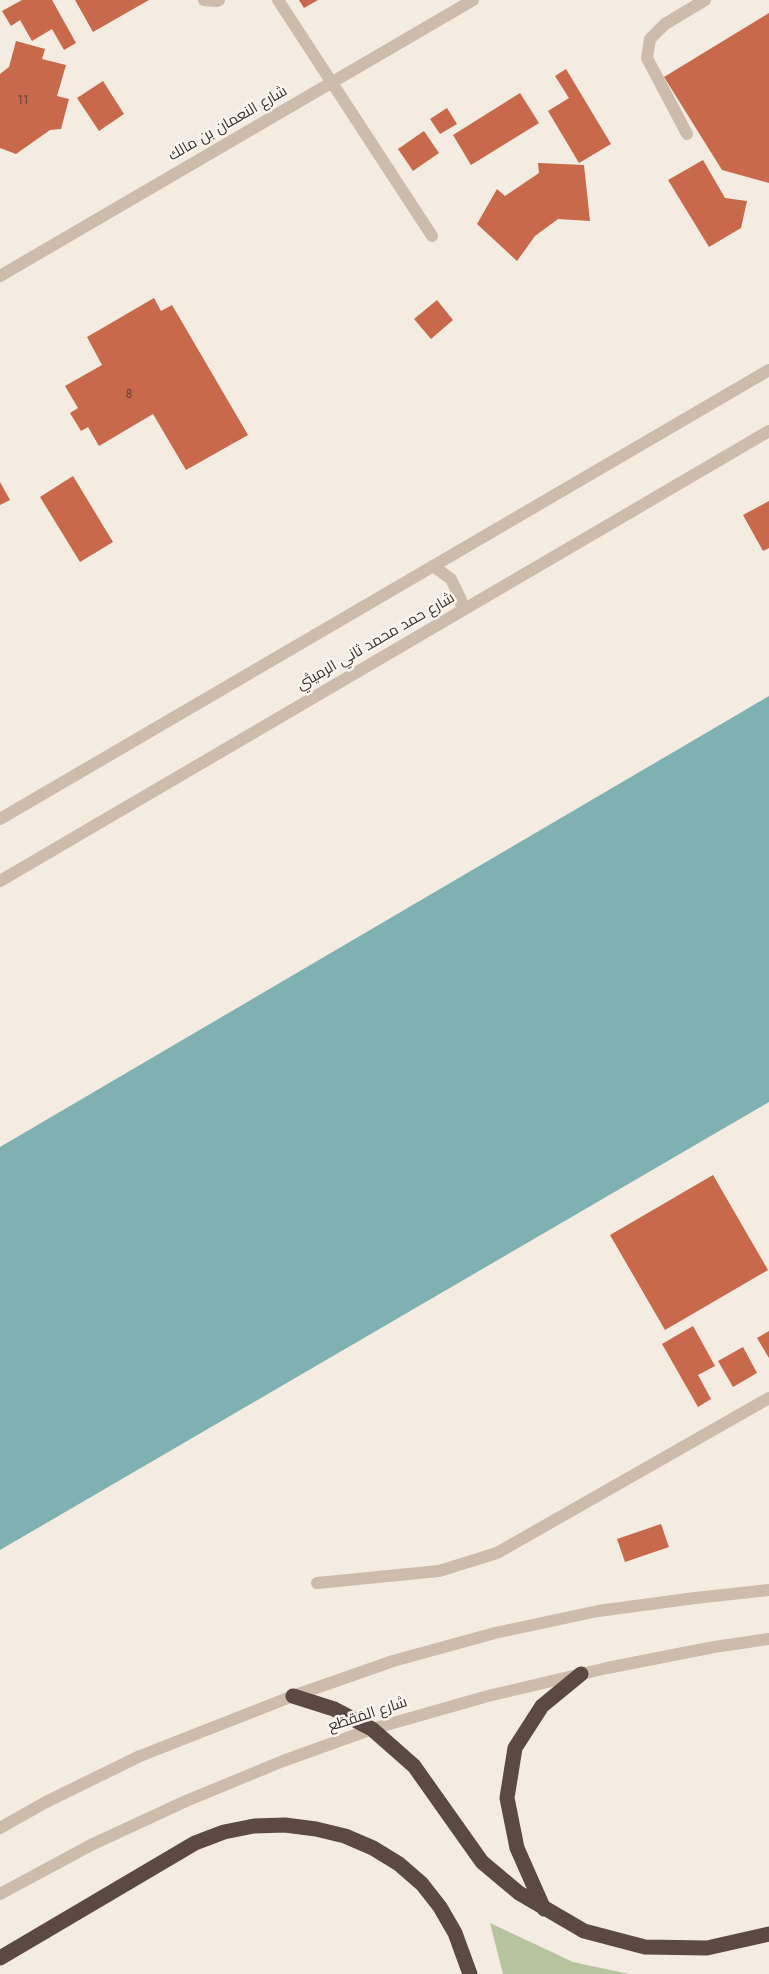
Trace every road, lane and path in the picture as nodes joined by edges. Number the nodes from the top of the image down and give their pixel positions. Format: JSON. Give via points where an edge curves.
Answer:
{"nodes":[{"id":1,"x":204,"y":0,"type":"edge"},
{"id":2,"x":219,"y":0,"type":"edge"},
{"id":3,"x":278,"y":0,"type":"edge"},
{"id":4,"x":473,"y":0,"type":"edge"},
{"id":5,"x":705,"y":0,"type":"edge"},
{"id":6,"x":332,"y":83,"type":"junction"},
{"id":7,"x":687,"y":134,"type":"dead end"},
{"id":8,"x":432,"y":236,"type":"dead end"},
{"id":9,"x":0,"y":276,"type":"edge"},
{"id":10,"x":769,"y":370,"type":"edge"},
{"id":11,"x":769,"y":432,"type":"edge"},
{"id":12,"x":433,"y":566,"type":"junction"},
{"id":13,"x":462,"y":611,"type":"junction"},
{"id":14,"x":0,"y":819,"type":"edge"},
{"id":15,"x":0,"y":881,"type":"edge"},
{"id":16,"x":769,"y":1398,"type":"edge"},
{"id":17,"x":317,"y":1583,"type":"dead end"},
{"id":18,"x":769,"y":1590,"type":"edge"},
{"id":19,"x":769,"y":1639,"type":"edge"},
{"id":20,"x":581,"y":1674,"type":"junction"},
{"id":21,"x":293,"y":1696,"type":"junction"},
{"id":22,"x":372,"y":1729,"type":"junction"},
{"id":23,"x":0,"y":1828,"type":"edge"},
{"id":24,"x":0,"y":1894,"type":"edge"},
{"id":25,"x":544,"y":1909,"type":"junction"},
{"id":26,"x":769,"y":1934,"type":"edge"},
{"id":27,"x":0,"y":1958,"type":"edge"},
{"id":28,"x":470,"y":1974,"type":"edge"}],
"edges":[{"from":1,"to":2,"type":"street"},
{"from":3,"to":6,"type":"street"},
{"from":4,"to":6,"type":"street","name":"شارع النعمان بن مالك"},
{"from":5,"to":7,"type":"street","via":[[665,24],[650,39],[647,58]]},
{"from":6,"to":8,"type":"street"},
{"from":6,"to":9,"type":"street","name":"شارع النعمان بن مالك"},
{"from":10,"to":12,"type":"street"},
{"from":11,"to":13,"type":"street","name":"شارع حمد محمد ثاني الرميثي"},
{"from":12,"to":13,"type":"street","via":[[451,579],[461,600]]},
{"from":12,"to":14,"type":"street"},
{"from":13,"to":15,"type":"street","name":"شارع حمد محمد ثاني الرميثي"},
{"from":16,"to":17,"type":"street","via":[[497,1553],[439,1571]]},
{"from":18,"to":21,"type":"street","via":[[598,1611],[495,1633],[393,1661]]},
{"from":19,"to":20,"type":"street","name":"شارع المَقطَع"},
{"from":20,"to":22,"type":"street","name":"شارع المَقطَع"},
{"from":20,"to":25,"type":"highway","via":[[542,1706],[515,1748],[507,1798],[517,1848]]},
{"from":21,"to":22,"type":"highway","via":[[334,1709]]},
{"from":21,"to":23,"type":"street","via":[[140,1756]]},
{"from":22,"to":24,"type":"street","name":"شارع المَقطَع","via":[[186,1801],[91,1845]]},
{"from":22,"to":25,"type":"highway","via":[[414,1766],[482,1862]]},
{"from":25,"to":26,"type":"highway","via":[[584,1931],[645,1947],[707,1948]]},
{"from":27,"to":28,"type":"highway","via":[[195,1843],[224,1832],[254,1826],[285,1825],[316,1828],[345,1836],[399,1864],[422,1884],[440,1907],[455,1933]]}]}
